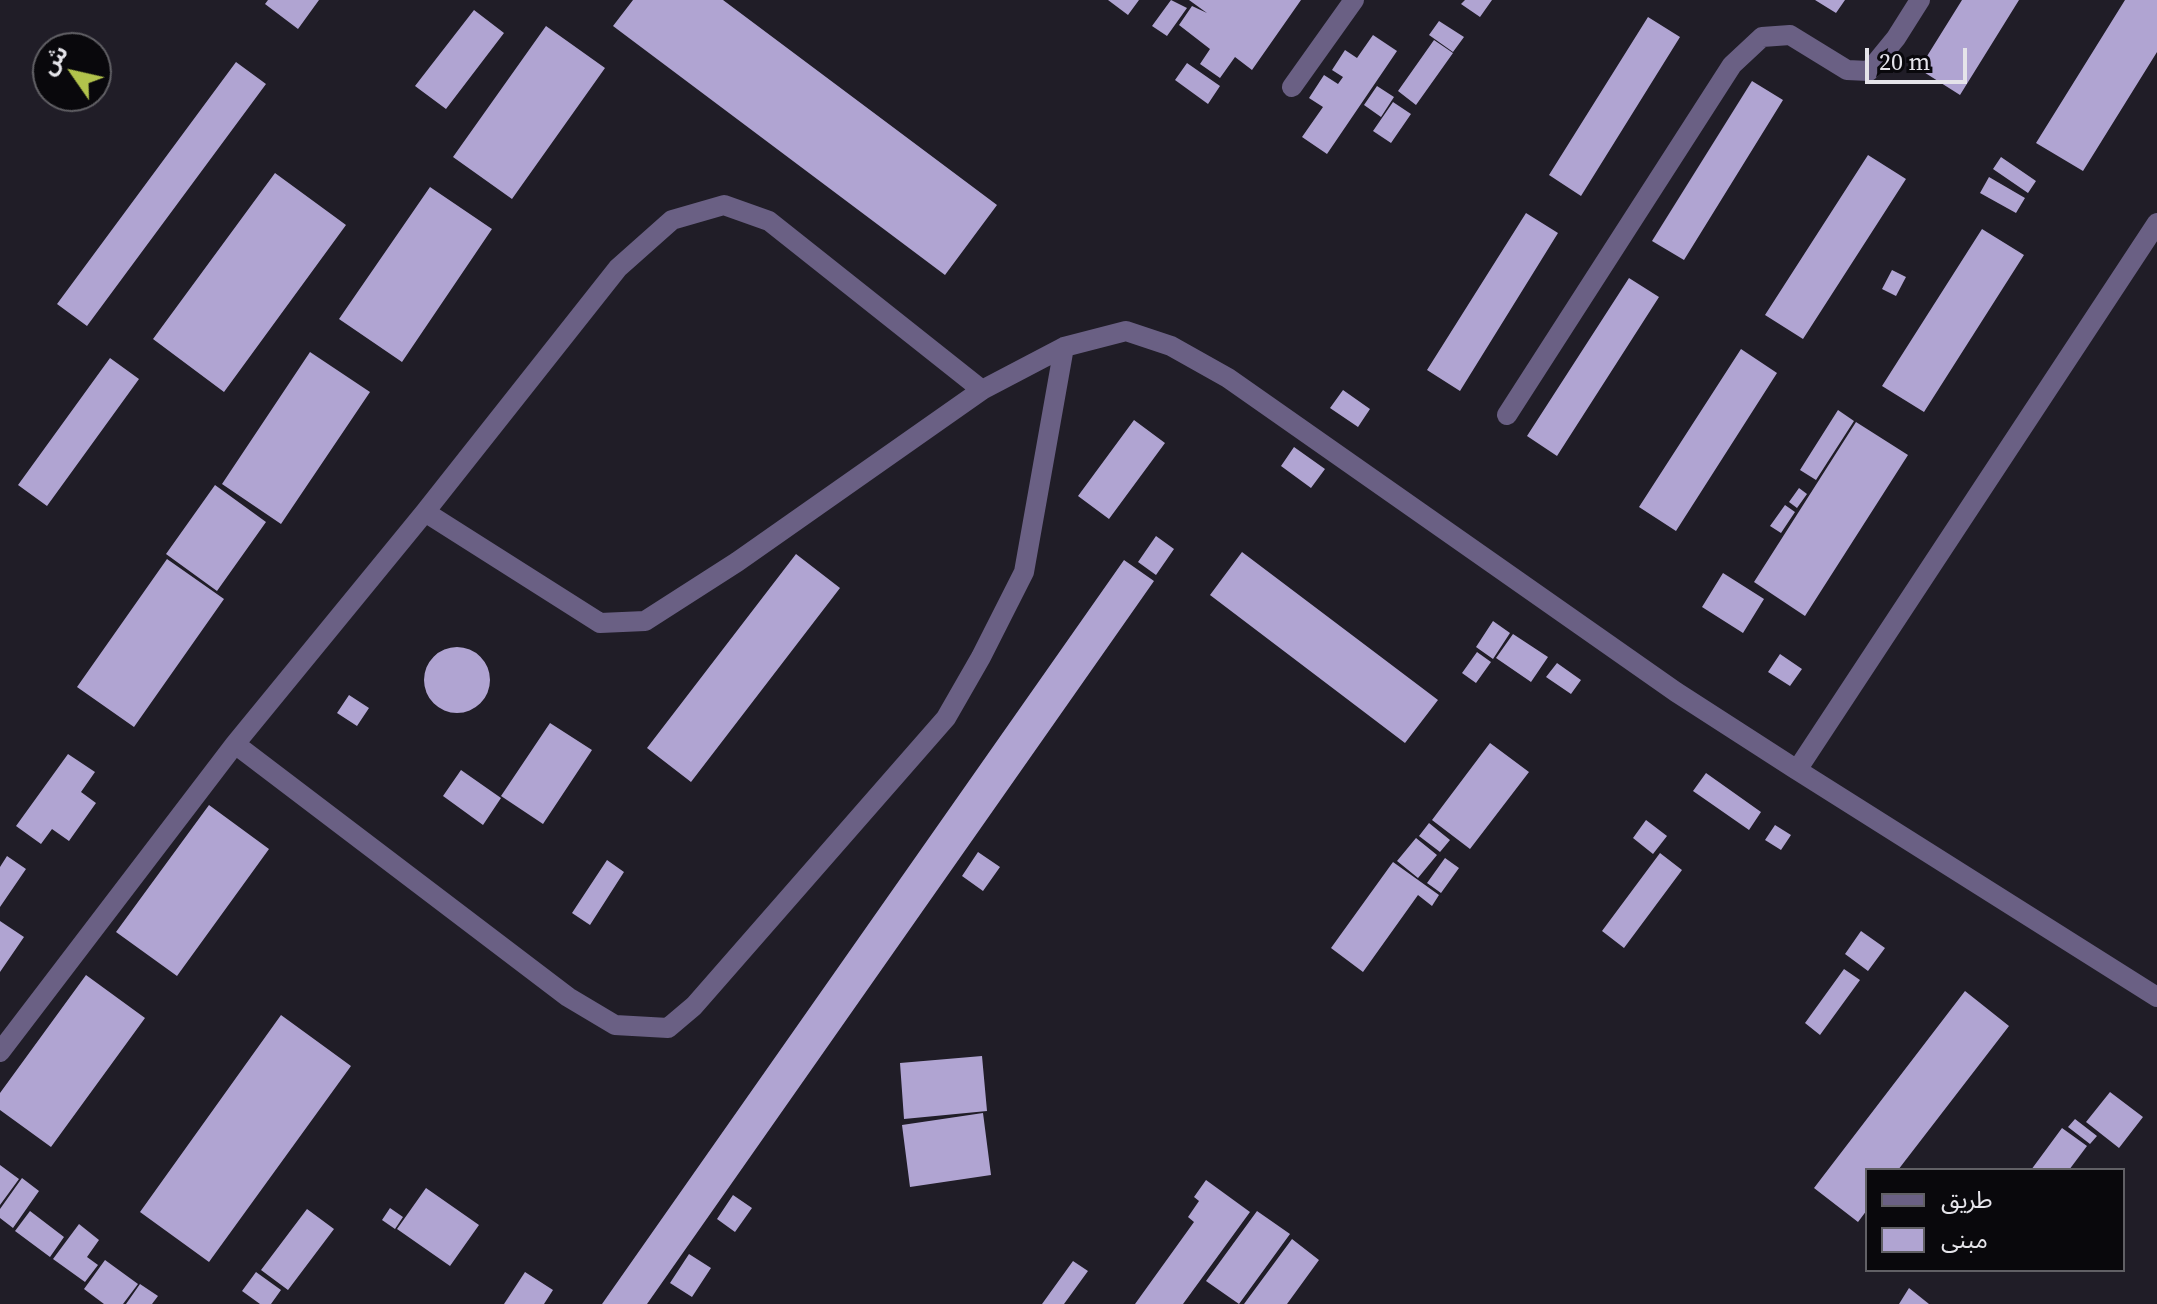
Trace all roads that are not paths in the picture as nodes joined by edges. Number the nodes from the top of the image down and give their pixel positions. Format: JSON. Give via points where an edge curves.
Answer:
{"nodes":[{"id":1,"x":1354,"y":0,"type":"edge"},
{"id":2,"x":1920,"y":0,"type":"edge"},
{"id":3,"x":1292,"y":87,"type":"dead end"},
{"id":4,"x":2157,"y":223,"type":"edge"},
{"id":5,"x":1064,"y":347,"type":"junction"},
{"id":6,"x":982,"y":390,"type":"junction"},
{"id":7,"x":1507,"y":415,"type":"dead end"},
{"id":8,"x":425,"y":512,"type":"junction"},
{"id":9,"x":235,"y":744,"type":"junction"},
{"id":10,"x":1797,"y":770,"type":"junction"},
{"id":11,"x":2157,"y":997,"type":"edge"},
{"id":12,"x":0,"y":1052,"type":"edge"}],
"edges":[{"from":1,"to":3,"type":"street"},
{"from":2,"to":7,"type":"street","via":[[1869,71],[1847,70],[1790,35],[1762,37],[1732,65]]},
{"from":4,"to":10,"type":"street"},
{"from":5,"to":6,"type":"street"},
{"from":5,"to":9,"type":"street","via":[[1024,572],[946,718],[694,1006],[668,1028],[615,1025],[568,997]]},
{"from":5,"to":10,"type":"street","via":[[1126,331],[1171,346],[1228,378],[1676,692]]},
{"from":6,"to":8,"type":"street","via":[[645,621],[600,623]]},
{"from":6,"to":8,"type":"street","via":[[769,221],[724,205],[672,220],[618,268]]},
{"from":8,"to":9,"type":"street"},
{"from":9,"to":12,"type":"street"},
{"from":10,"to":11,"type":"street"}]}
